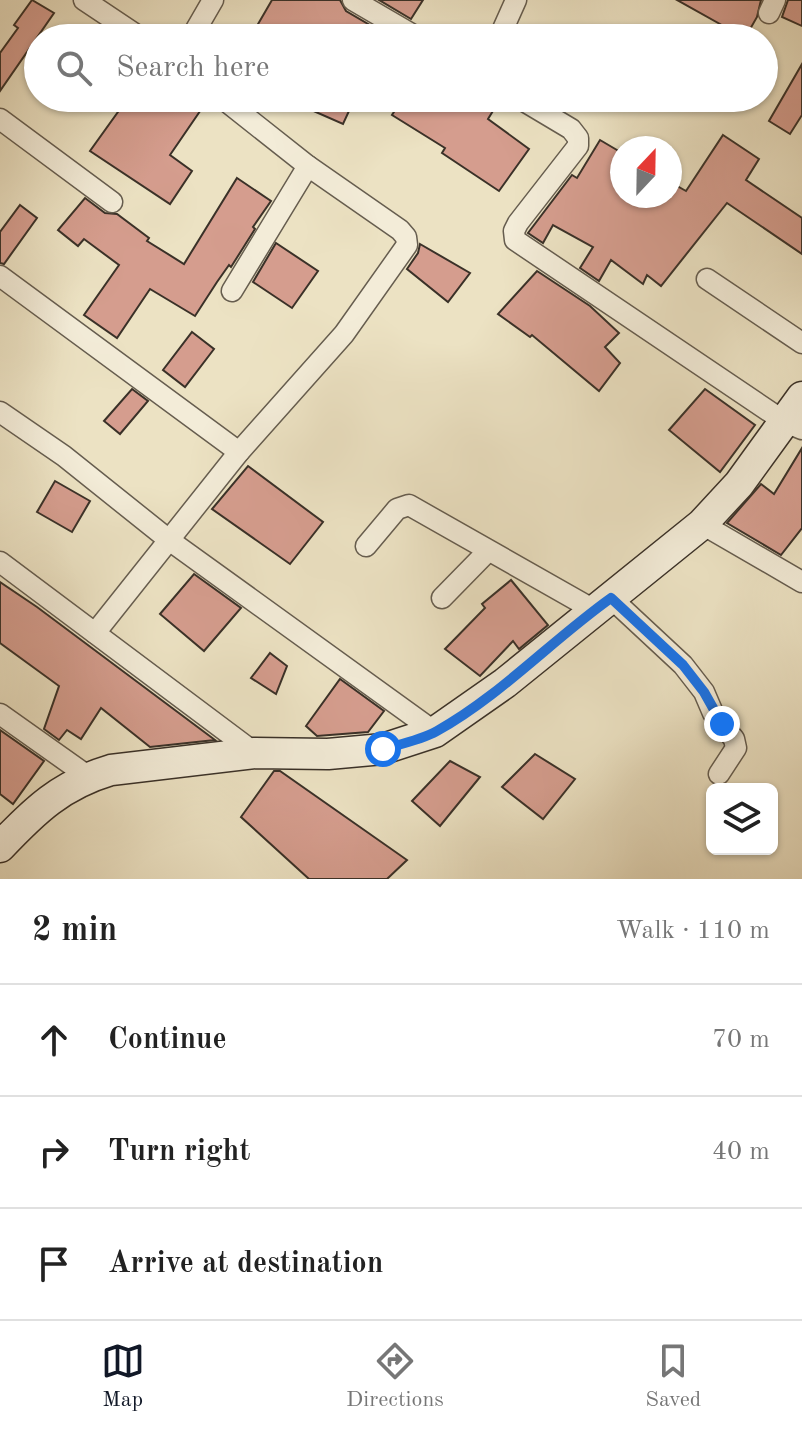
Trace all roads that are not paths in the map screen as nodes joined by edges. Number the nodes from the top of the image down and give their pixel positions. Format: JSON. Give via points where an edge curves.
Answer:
{"nodes":[{"id":1,"x":84,"y":0,"type":"edge"},
{"id":2,"x":213,"y":0,"type":"edge"},
{"id":3,"x":353,"y":0,"type":"edge"},
{"id":4,"x":516,"y":0,"type":"edge"},
{"id":5,"x":120,"y":24,"type":"edge"},
{"id":6,"x":199,"y":24,"type":"edge"},
{"id":7,"x":394,"y":24,"type":"edge"},
{"id":8,"x":505,"y":24,"type":"edge"},
{"id":9,"x":240,"y":112,"type":"edge"},
{"id":10,"x":542,"y":112,"type":"edge"},
{"id":11,"x":0,"y":119,"type":"edge"},
{"id":12,"x":308,"y":166,"type":"junction"},
{"id":13,"x":112,"y":202,"type":"dead end"},
{"id":14,"x":0,"y":276,"type":"edge"},
{"id":15,"x":707,"y":279,"type":"dead end"},
{"id":16,"x":232,"y":291,"type":"dead end"},
{"id":17,"x":802,"y":343,"type":"edge"},
{"id":18,"x":0,"y":412,"type":"edge"},
{"id":19,"x":796,"y":416,"type":"edge"},
{"id":20,"x":239,"y":452,"type":"junction"},
{"id":21,"x":702,"y":524,"type":"junction"},
{"id":22,"x":169,"y":540,"type":"junction"},
{"id":23,"x":366,"y":546,"type":"dead end"},
{"id":24,"x":488,"y":551,"type":"junction"},
{"id":25,"x":0,"y":562,"type":"edge"},
{"id":26,"x":802,"y":582,"type":"edge"},
{"id":27,"x":442,"y":598,"type":"dead end"},
{"id":28,"x":602,"y":604,"type":"junction"},
{"id":29,"x":95,"y":633,"type":"junction"},
{"id":30,"x":0,"y":714,"type":"edge"},
{"id":31,"x":435,"y":732,"type":"junction"},
{"id":32,"x":255,"y":753,"type":"junction"},
{"id":33,"x":719,"y":774,"type":"dead end"},
{"id":34,"x":89,"y":777,"type":"junction"},
{"id":35,"x":0,"y":847,"type":"edge"}],
"edges":[{"from":1,"to":5,"type":"street"},
{"from":2,"to":6,"type":"street"},
{"from":3,"to":7,"type":"street"},
{"from":4,"to":8,"type":"street"},
{"from":9,"to":12,"type":"street"},
{"from":10,"to":19,"type":"street","via":[[571,129],[578,146],[518,223],[515,240]]},
{"from":11,"to":13,"type":"street"},
{"from":12,"to":16,"type":"street"},
{"from":12,"to":20,"type":"street","via":[[400,230],[407,245],[344,334]]},
{"from":14,"to":20,"type":"street"},
{"from":15,"to":17,"type":"street"},
{"from":18,"to":22,"type":"street"},
{"from":19,"to":21,"type":"street"},
{"from":20,"to":22,"type":"street"},
{"from":21,"to":26,"type":"street"},
{"from":21,"to":28,"type":"street"},
{"from":22,"to":29,"type":"street"},
{"from":22,"to":31,"type":"street"},
{"from":23,"to":24,"type":"street","via":[[397,509],[409,505]]},
{"from":24,"to":27,"type":"street"},
{"from":24,"to":28,"type":"street"},
{"from":25,"to":29,"type":"street"},
{"from":28,"to":31,"type":"street"},
{"from":28,"to":33,"type":"street","via":[[683,665],[704,692],[736,748]]},
{"from":29,"to":32,"type":"street"},
{"from":30,"to":34,"type":"street"},
{"from":31,"to":32,"type":"street","via":[[383,749]]},
{"from":32,"to":34,"type":"street"},
{"from":34,"to":35,"type":"street","via":[[57,793]]}]}
